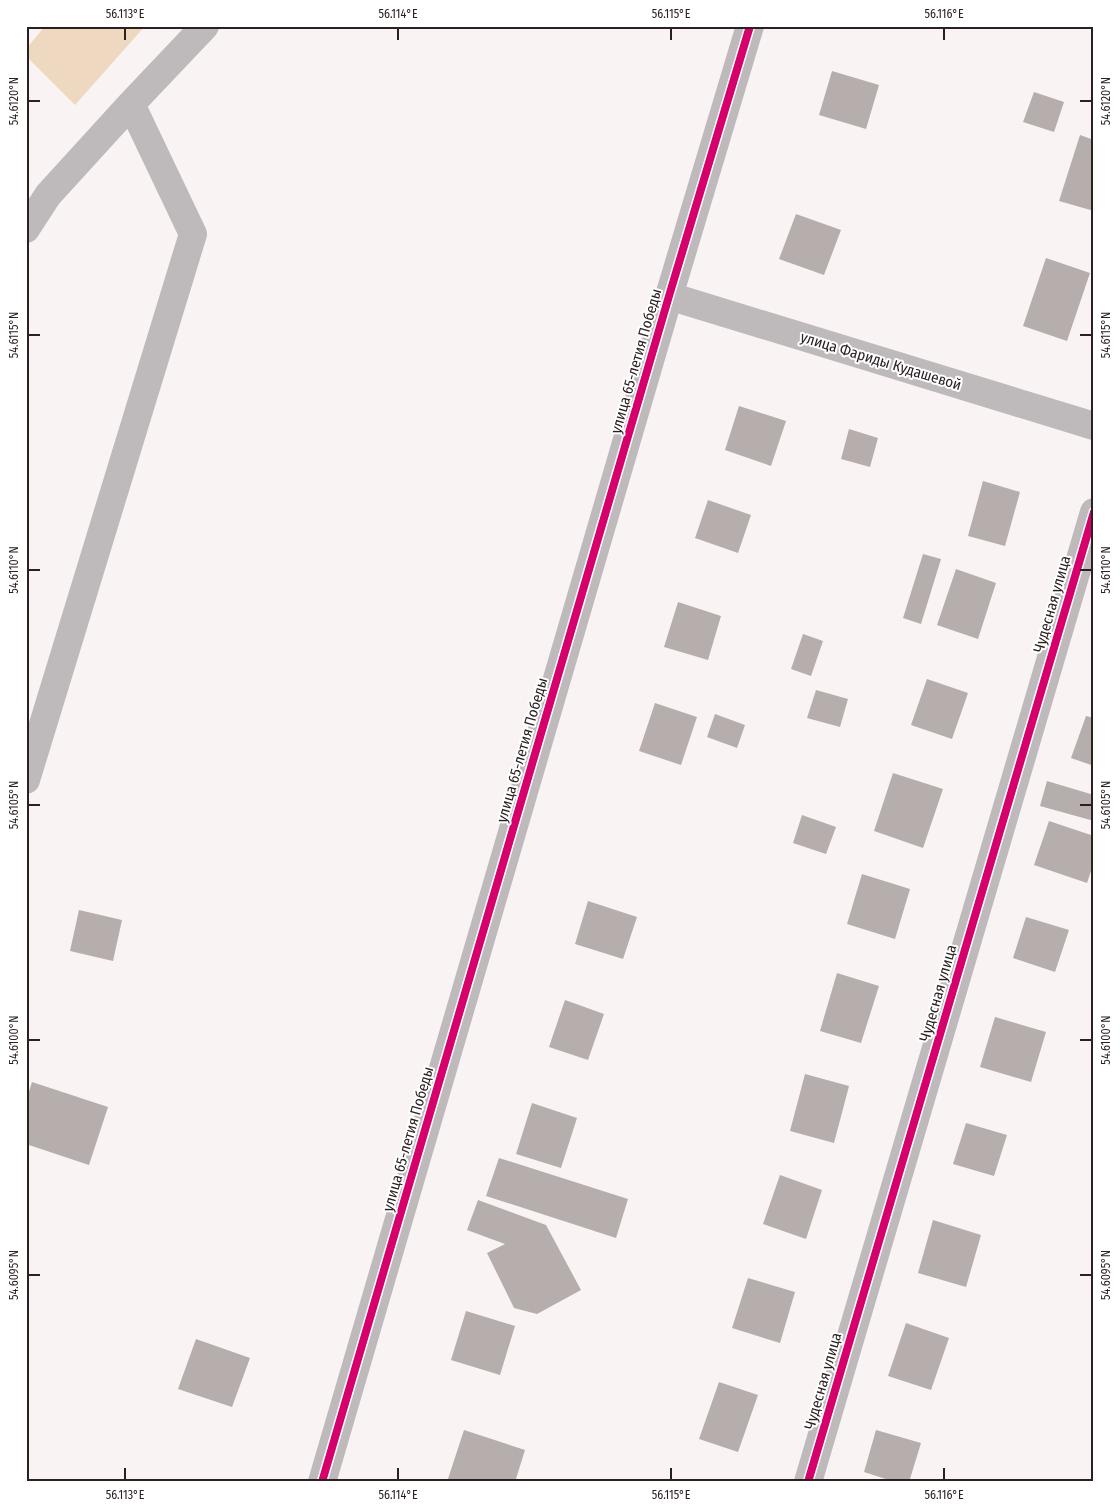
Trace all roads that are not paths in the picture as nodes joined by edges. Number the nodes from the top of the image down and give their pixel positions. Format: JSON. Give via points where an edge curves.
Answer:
{"nodes":[{"id":1,"x":205,"y":26,"type":"edge"},
{"id":2,"x":750,"y":26,"type":"edge"},
{"id":3,"x":131,"y":104,"type":"junction"},
{"id":4,"x":26,"y":229,"type":"edge"},
{"id":5,"x":669,"y":296,"type":"junction"},
{"id":6,"x":1094,"y":426,"type":"edge"},
{"id":7,"x":1094,"y":512,"type":"edge"},
{"id":8,"x":26,"y":780,"type":"edge"},
{"id":9,"x":322,"y":1482,"type":"edge"},
{"id":10,"x":808,"y":1482,"type":"edge"}],
"edges":[{"from":1,"to":3,"type":"street"},
{"from":2,"to":5,"type":"street","name":"улица 65-летия Победы"},
{"from":3,"to":4,"type":"street","via":[[48,196]]},
{"from":3,"to":8,"type":"street","via":[[193,234]]},
{"from":5,"to":6,"type":"street","name":"улица Фариды Кудашевой"},
{"from":5,"to":9,"type":"street","name":"улица 65-летия Победы"},
{"from":7,"to":10,"type":"street","name":"Чудесная улица"}]}
